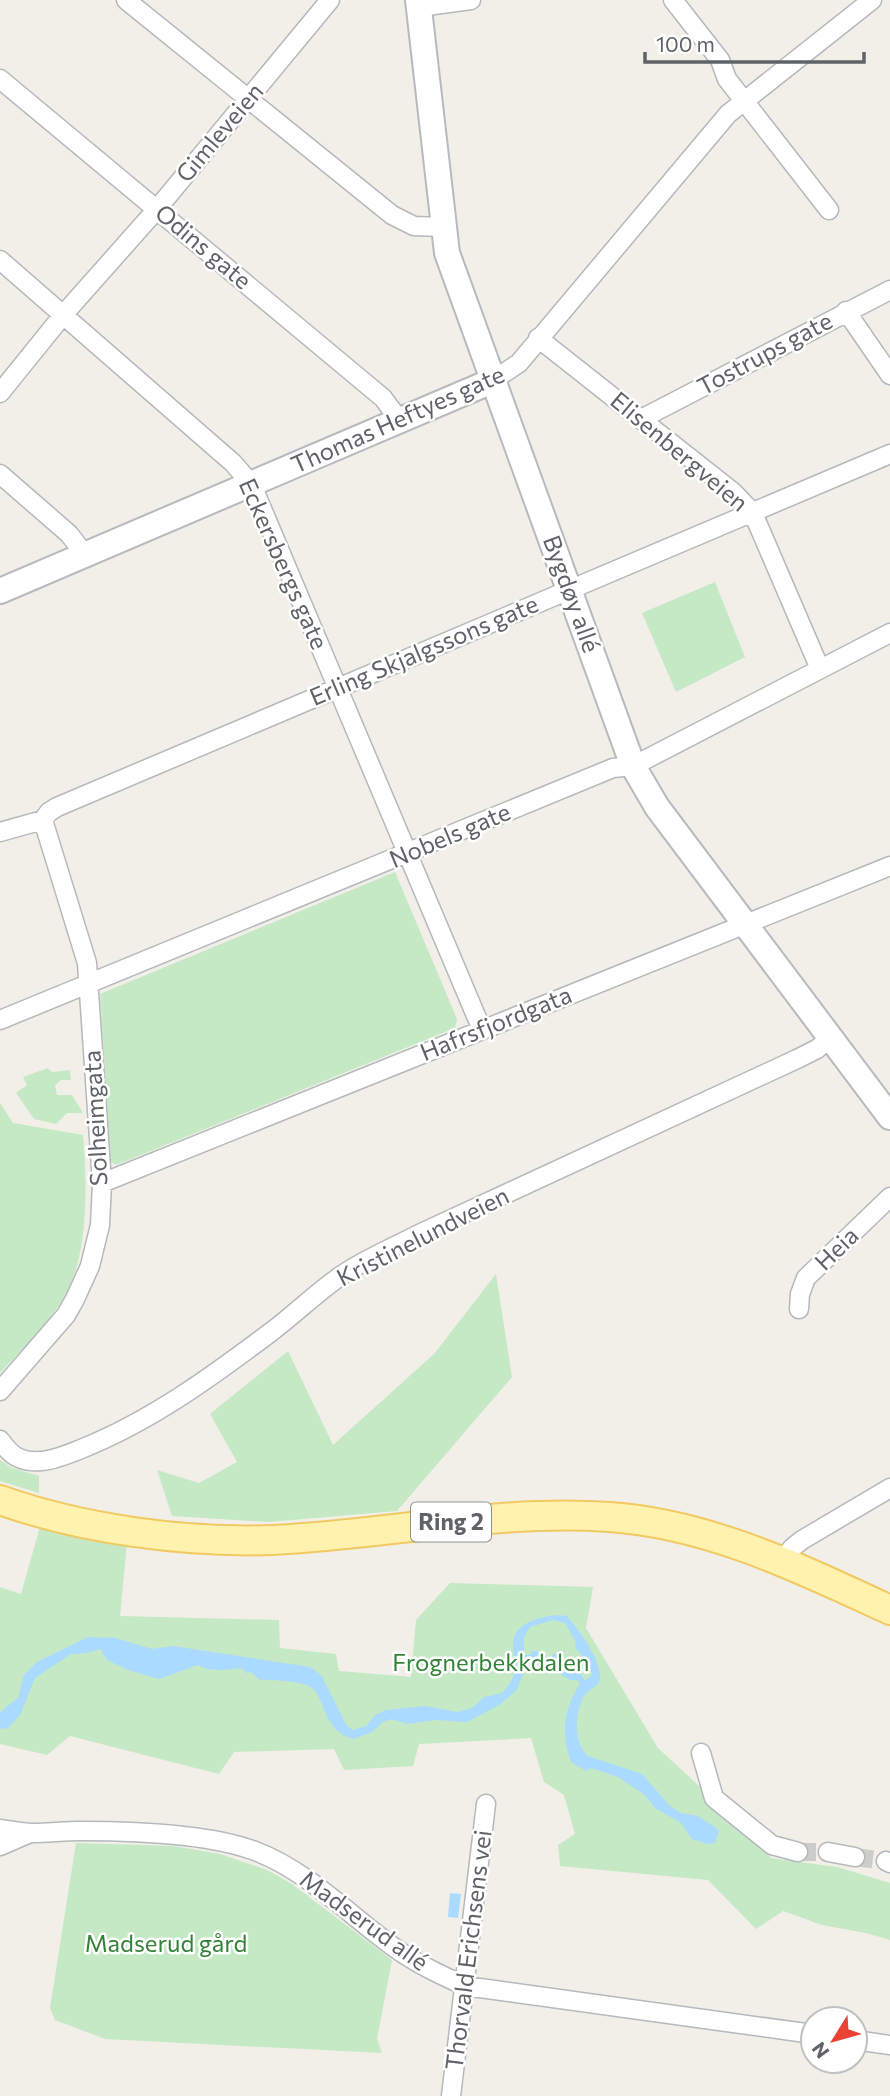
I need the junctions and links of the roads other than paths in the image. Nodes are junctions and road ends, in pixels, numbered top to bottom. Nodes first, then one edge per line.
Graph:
1 (126, 0) edge
2 (330, 0) edge
3 (471, 0) edge
4 (673, 0) edge
5 (872, 0) edge
6 (418, 4) edge
7 (0, 79) edge
8 (248, 98) junction
9 (744, 100) junction
10 (157, 209) junction
11 (829, 209) dead end
12 (443, 227) junction
13 (0, 260) edge
14 (890, 290) edge
15 (846, 311) junction
16 (63, 315) junction
17 (538, 338) junction
18 (890, 374) edge
19 (492, 381) junction
20 (0, 393) edge
21 (641, 419) junction
22 (400, 421) junction
23 (890, 454) edge
24 (0, 474) edge
25 (252, 485) junction
26 (753, 513) junction
27 (85, 555) junction
28 (0, 591) edge
29 (570, 591) junction
30 (890, 633) edge
31 (820, 669) junction
32 (337, 688) junction
33 (634, 766) junction
34 (43, 820) junction
35 (0, 831) edge
36 (407, 854) junction
37 (890, 866) edge
38 (744, 924) junction
39 (88, 985) junction
40 (0, 1020) edge
41 (482, 1030) junction
42 (830, 1038) junction
43 (890, 1117) edge
44 (102, 1183) junction
45 (890, 1196) edge
46 (799, 1309) dead end
47 (0, 1391) edge
48 (0, 1440) edge
49 (890, 1488) edge
50 (0, 1500) edge
51 (782, 1562) junction
52 (890, 1610) edge
53 (701, 1753) dead end
54 (486, 1804) dead end
55 (0, 1829) edge
56 (30, 1833) junction
57 (0, 1846) edge
58 (798, 1852) tunnel mouth
59 (828, 1852) tunnel mouth
60 (855, 1857) tunnel mouth
61 (466, 1986) junction
62 (799, 2032) edge
63 (869, 2042) edge
64 (890, 2045) edge
65 (451, 2096) edge

1 - 8 street
2 - 8 street, Gimleveien
3 - 6 street
4 - 9 street
5 - 9 street, Thomas Heftyes gate
6 - 12 main road, Bygdøy allé
7 - 10 street, Odins gate
8 - 10 street, Gimleveien
8 - 12 street
9 - 11 street
9 - 17 street, Thomas Heftyes gate
10 - 16 street, Gimleveien
10 - 22 street, Odins gate
12 - 19 main road, Bygdøy allé
13 - 16 street, Eckersbergs gate
14 - 15 street, Tostrups gate
15 - 18 street
15 - 21 street, Tostrups gate
16 - 20 street, Gimleveien
16 - 25 street, Eckersbergs gate
17 - 19 street, Thomas Heftyes gate
17 - 21 street, Elisenbergveien
19 - 22 main road, Thomas Heftyes gate
19 - 29 main road, Bygdøy allé
21 - 26 street, Elisenbergveien
22 - 25 main road, Thomas Heftyes gate
23 - 26 street, Erling Skjalgssons gate
24 - 27 street
25 - 27 main road, Thomas Heftyes gate
25 - 32 street, Eckersbergs gate
26 - 29 street, Erling Skjalgssons gate
26 - 31 street, Elisenbergveien
27 - 28 main road, Thomas Heftyes gate
29 - 32 street, Erling Skjalgssons gate
29 - 33 main road, Bygdøy allé
30 - 31 street, Nobels gate
31 - 33 street, Nobels gate
32 - 34 street, Erling Skjalgssons gate
32 - 36 street, Eckersbergs gate
33 - 36 street, Nobels gate
33 - 38 main road, Bygdøy allé
34 - 35 street, Erling Skjalgssons gate
34 - 39 street, Solheimgata
36 - 39 street, Nobels gate
36 - 41 street, Eckersbergs gate
37 - 38 street, Hafrsfjordgata
38 - 41 street, Hafrsfjordgata
38 - 42 main road, Bygdøy allé
39 - 40 street, Nobels gate
39 - 44 street, Solheimgata
41 - 44 street, Hafrsfjordgata
42 - 43 main road, Bygdøy allé
42 - 48 street, Kristinelundveien
44 - 47 street, Solheimgata
45 - 46 street, Heia
49 - 51 street
50 - 51 main road, Ring 2
51 - 52 main road, Ring 2
53 - 58 street
54 - 61 street, Thorvald Erichsens vei
55 - 56 street, Madserud allé
56 - 57 street
56 - 61 street, Madserud allé
59 - 60 street
61 - 62 street, Madserud allé
61 - 65 street, Thorvald Erichsens vei
63 - 64 street

